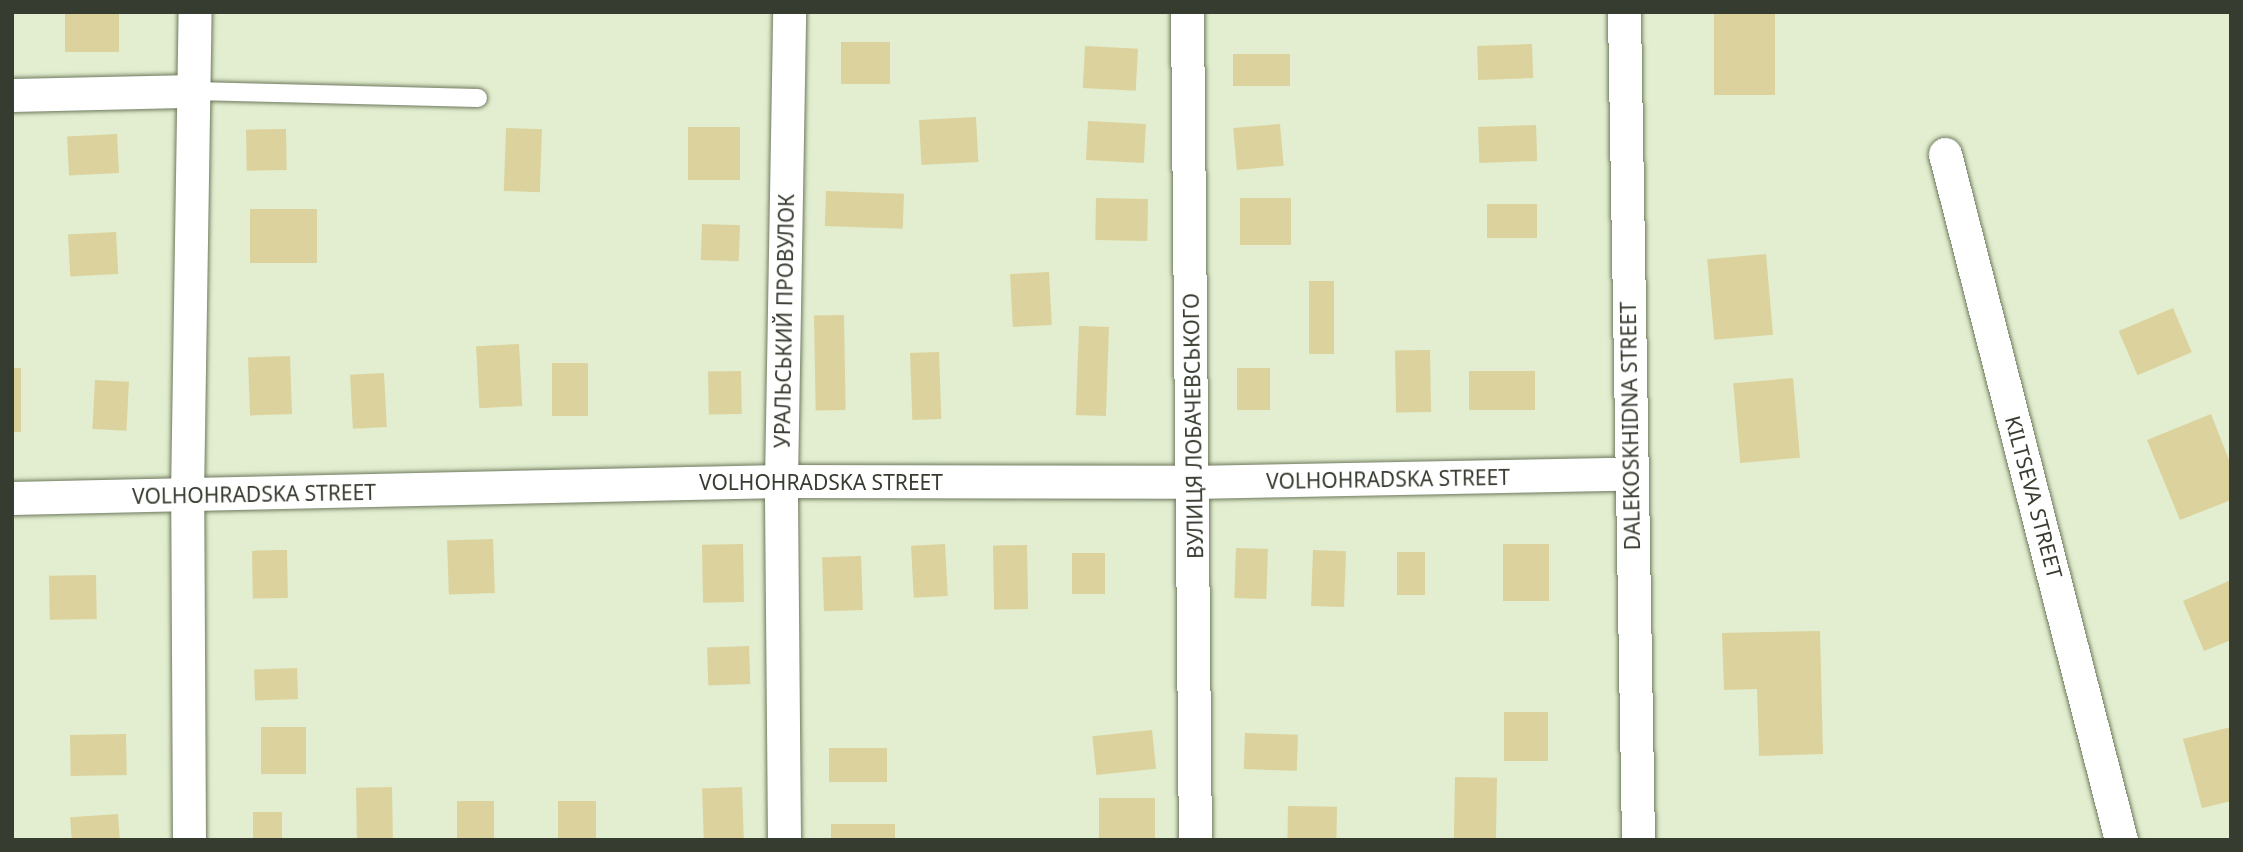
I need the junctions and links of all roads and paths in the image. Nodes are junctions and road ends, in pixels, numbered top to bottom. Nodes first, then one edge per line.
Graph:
1 (195, 12) edge
2 (789, 12) edge
3 (1187, 12) edge
4 (1624, 12) edge
5 (194, 91) junction
6 (12, 95) edge
7 (478, 98) dead end
8 (1945, 154) dead end
9 (1630, 474) junction
10 (781, 481) junction
11 (1194, 482) junction
12 (187, 496) junction
13 (12, 498) edge
14 (189, 840) edge
15 (785, 840) edge
16 (1195, 840) edge
17 (1638, 840) edge
18 (2121, 840) edge

1 - 5 street
2 - 10 street, УРАЛЬСЬКИЙ ПРОВУЛОК
3 - 11 street, ВУЛИЦЯ ЛОБАЧЕВСЬКОГО
4 - 9 street, DALEKOSKHIDNA STREET
5 - 6 street
5 - 7 lane
5 - 12 street
8 - 18 street, KILTSEVA STREET
9 - 11 street, VOLHOHRADSKA STREET
9 - 17 street, DALEKOSKHIDNA STREET
10 - 11 street, VOLHOHRADSKA STREET
10 - 12 street, VOLHOHRADSKA STREET
10 - 15 street, УРАЛЬСЬКИЙ ПРОВУЛОК
11 - 16 street, ВУЛИЦЯ ЛОБАЧЕВСЬКОГО
12 - 13 street, VOLHOHRADSKA STREET
12 - 14 street

